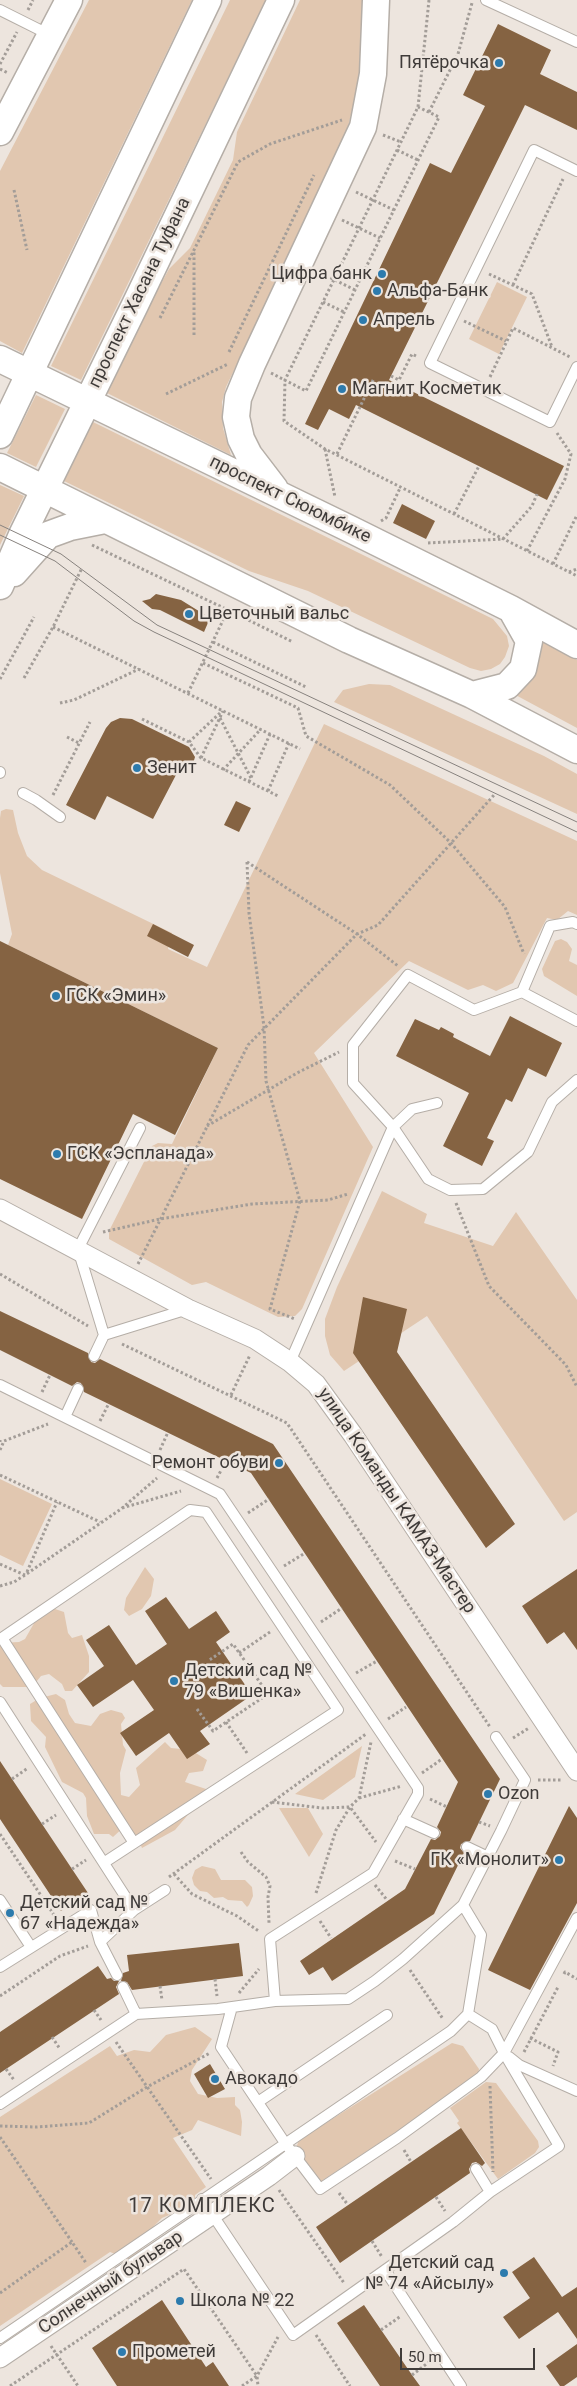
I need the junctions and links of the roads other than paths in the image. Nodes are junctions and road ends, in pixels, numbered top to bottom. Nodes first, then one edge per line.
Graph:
1 (68, 0) edge
2 (208, 0) edge
3 (281, 0) edge
4 (376, 0) edge
5 (486, 0) edge
6 (0, 10) edge
7 (50, 34) junction
8 (577, 42) edge
9 (0, 132) edge
10 (573, 169) edge
11 (0, 359) edge
12 (575, 364) edge
13 (30, 374) junction
14 (87, 403) junction
15 (0, 435) edge
16 (0, 467) edge
17 (45, 489) junction
18 (280, 496) junction
19 (104, 520) junction
20 (0, 586) edge
21 (0, 591) edge
22 (511, 609) junction
23 (577, 645) edge
24 (472, 695) junction
25 (577, 750) edge
26 (23, 793) dead end
27 (60, 817) dead end
28 (577, 924) edge
29 (522, 992) junction
30 (577, 1021) edge
31 (577, 1080) edge
32 (437, 1103) dead end
33 (393, 1127) junction
34 (140, 1128) dead end
35 (0, 1209) edge
36 (82, 1242) junction
37 (188, 1309) junction
38 (104, 1336) junction
39 (94, 1356) dead end
40 (290, 1362) junction
41 (0, 1385) edge
42 (78, 1389) dead end
43 (65, 1417) junction
44 (0, 1702) edge
45 (496, 1737) road end
46 (572, 1774) edge
47 (403, 1819) junction
48 (434, 1833) dead end
49 (134, 1843) junction
50 (467, 1847) dead end
51 (488, 1857) junction
52 (105, 1862) junction
53 (165, 1890) dead end
54 (0, 1900) edge
55 (463, 1905) junction
56 (134, 1910) junction
57 (577, 1918) edge
58 (100, 1942) junction
59 (31, 1947) junction
60 (0, 1967) edge
61 (117, 1975) dead end
62 (123, 1987) dead end
63 (274, 2000) junction
64 (229, 2008) junction
65 (136, 2014) junction
66 (468, 2014) junction
67 (387, 2015) dead end
68 (504, 2053) junction
69 (577, 2091) edge
70 (258, 2102) junction
71 (0, 2104) edge
72 (290, 2149) junction
73 (476, 2169) dead end
74 (490, 2192) junction
75 (207, 2207) junction
76 (387, 2269) junction
77 (0, 2338) edge
78 (0, 2358) edge
79 (461, 2386) edge

1 - 7 main road
2 - 13 main road
3 - 14 main road, проспект Хасана Туфана
4 - 18 main road
5 - 8 lane
6 - 7 lane
7 - 9 main road
10 - 12 lane
11 - 13 main road, проспект Сююмбике
13 - 14 main road, проспект Сююмбике
13 - 15 main road
14 - 17 main road, проспект Хасана Туфана
14 - 18 main road, проспект Сююмбике
16 - 17 main road
17 - 19 main road
17 - 20 main road, проспект Хасана Туфана
18 - 22 main road, проспект Сююмбике
19 - 21 main road
19 - 24 main road
22 - 23 main road, проспект Сююмбике
22 - 24 main road
24 - 25 main road
26 - 27 lane
28 - 29 lane
29 - 30 lane
29 - 33 lane
31 - 33 lane
32 - 33 lane
33 - 40 lane
34 - 36 lane
35 - 36 street, улица Команды КАМАЗ-Мастер
36 - 37 street, улица Команды КАМАЗ-Мастер
36 - 38 lane
37 - 38 lane
37 - 40 street, улица Команды КАМАЗ-Мастер
38 - 39 lane
40 - 46 street, улица Команды КАМАЗ-Мастер
41 - 43 lane
42 - 43 lane
43 - 47 lane
44 - 52 lane
45 - 51 lane
47 - 48 lane
47 - 63 lane
49 - 49 lane
49 - 52 lane
50 - 51 lane
51 - 55 lane
52 - 56 lane
53 - 56 lane
54 - 59 lane
55 - 63 lane
55 - 66 lane
56 - 58 lane
57 - 68 lane
58 - 59 lane
58 - 61 lane
59 - 60 lane
62 - 65 lane
63 - 64 lane
64 - 65 lane
64 - 70 lane
65 - 71 lane
66 - 68 lane
66 - 72 lane
67 - 70 lane
68 - 69 lane
68 - 72 lane
68 - 74 lane
70 - 72 lane
72 - 75 lane
72 - 75 street, Солнечный бульвар
73 - 74 lane
74 - 76 lane
75 - 76 lane
75 - 77 lane
75 - 78 street, Солнечный бульвар
76 - 79 lane

